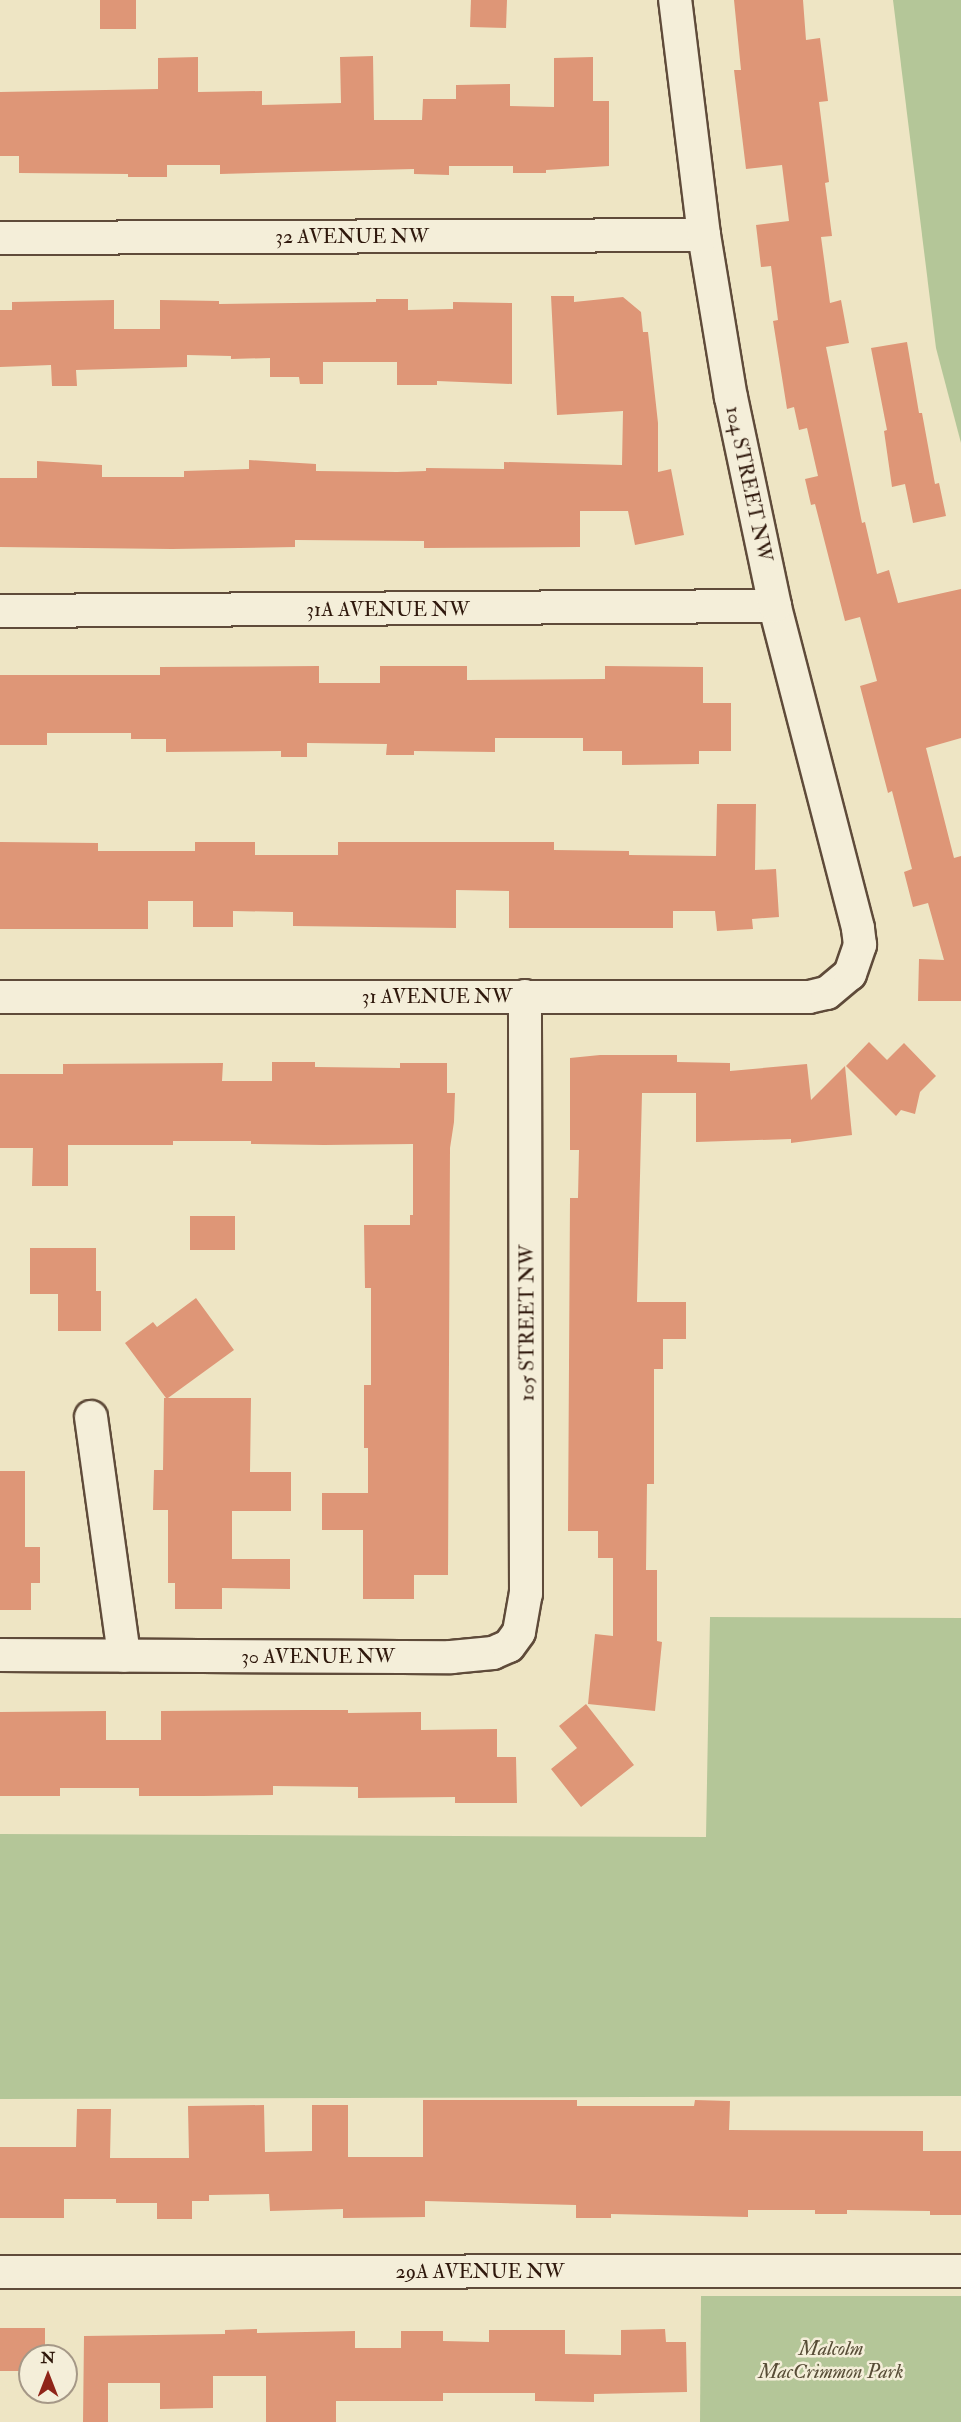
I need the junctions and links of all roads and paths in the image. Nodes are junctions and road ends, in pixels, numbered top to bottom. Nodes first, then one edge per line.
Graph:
1 (675, 0) edge
2 (704, 235) junction
3 (0, 238) edge
4 (775, 606) junction
5 (0, 611) edge
6 (857, 960) joint
7 (525, 996) junction
8 (0, 997) edge
9 (91, 1417) dead end
10 (509, 1646) joint
11 (0, 1655) edge
12 (124, 1656) junction
13 (961, 2271) edge
14 (0, 2272) edge

1 - 2 street, 104 STREET NW
2 - 3 street, 32 AVENUE NW
2 - 4 street, 104 STREET NW
4 - 5 street, 31A AVENUE NW
4 - 6 street, 104 STREET NW
6 - 7 street, 31 AVENUE NW
7 - 8 street, 31 AVENUE NW
7 - 10 street, 105 STREET NW
9 - 12 street
10 - 12 street, 30 AVENUE NW
11 - 12 street, 30 AVENUE NW
13 - 14 street, 29A AVENUE NW

